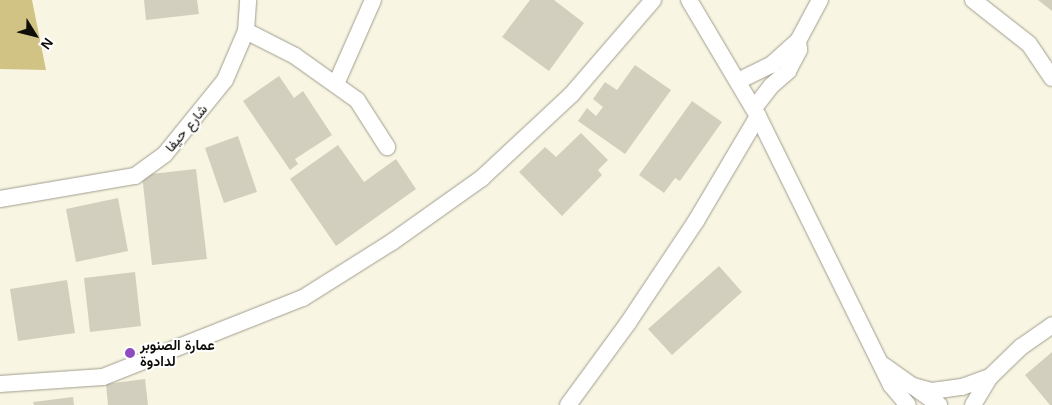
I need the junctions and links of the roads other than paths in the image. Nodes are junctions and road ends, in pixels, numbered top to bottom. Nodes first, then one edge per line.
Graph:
1 (248, 0) edge
2 (373, 0) edge
3 (653, 0) edge
4 (689, 0) edge
5 (820, 0) edge
6 (973, 0) edge
7 (246, 31) junction
8 (798, 40) junction
9 (1052, 78) edge
10 (738, 81) junction
11 (336, 84) junction
12 (756, 112) junction
13 (387, 148) dead end
14 (0, 199) edge
15 (1052, 325) edge
16 (883, 365) junction
17 (990, 376) junction
18 (0, 384) edge
19 (912, 386) junction
20 (568, 405) edge
21 (908, 405) edge
22 (939, 405) edge
23 (973, 405) edge

1 - 7 street, شارع حيفا
2 - 11 street
3 - 18 street
4 - 10 street
5 - 8 street
6 - 9 street
7 - 11 street
7 - 14 street, شارع حيفا
8 - 10 street
8 - 12 street
10 - 12 street
11 - 13 street
12 - 16 street
12 - 20 street
15 - 17 street
16 - 19 street
16 - 21 street
17 - 19 street
17 - 23 street
19 - 22 street

